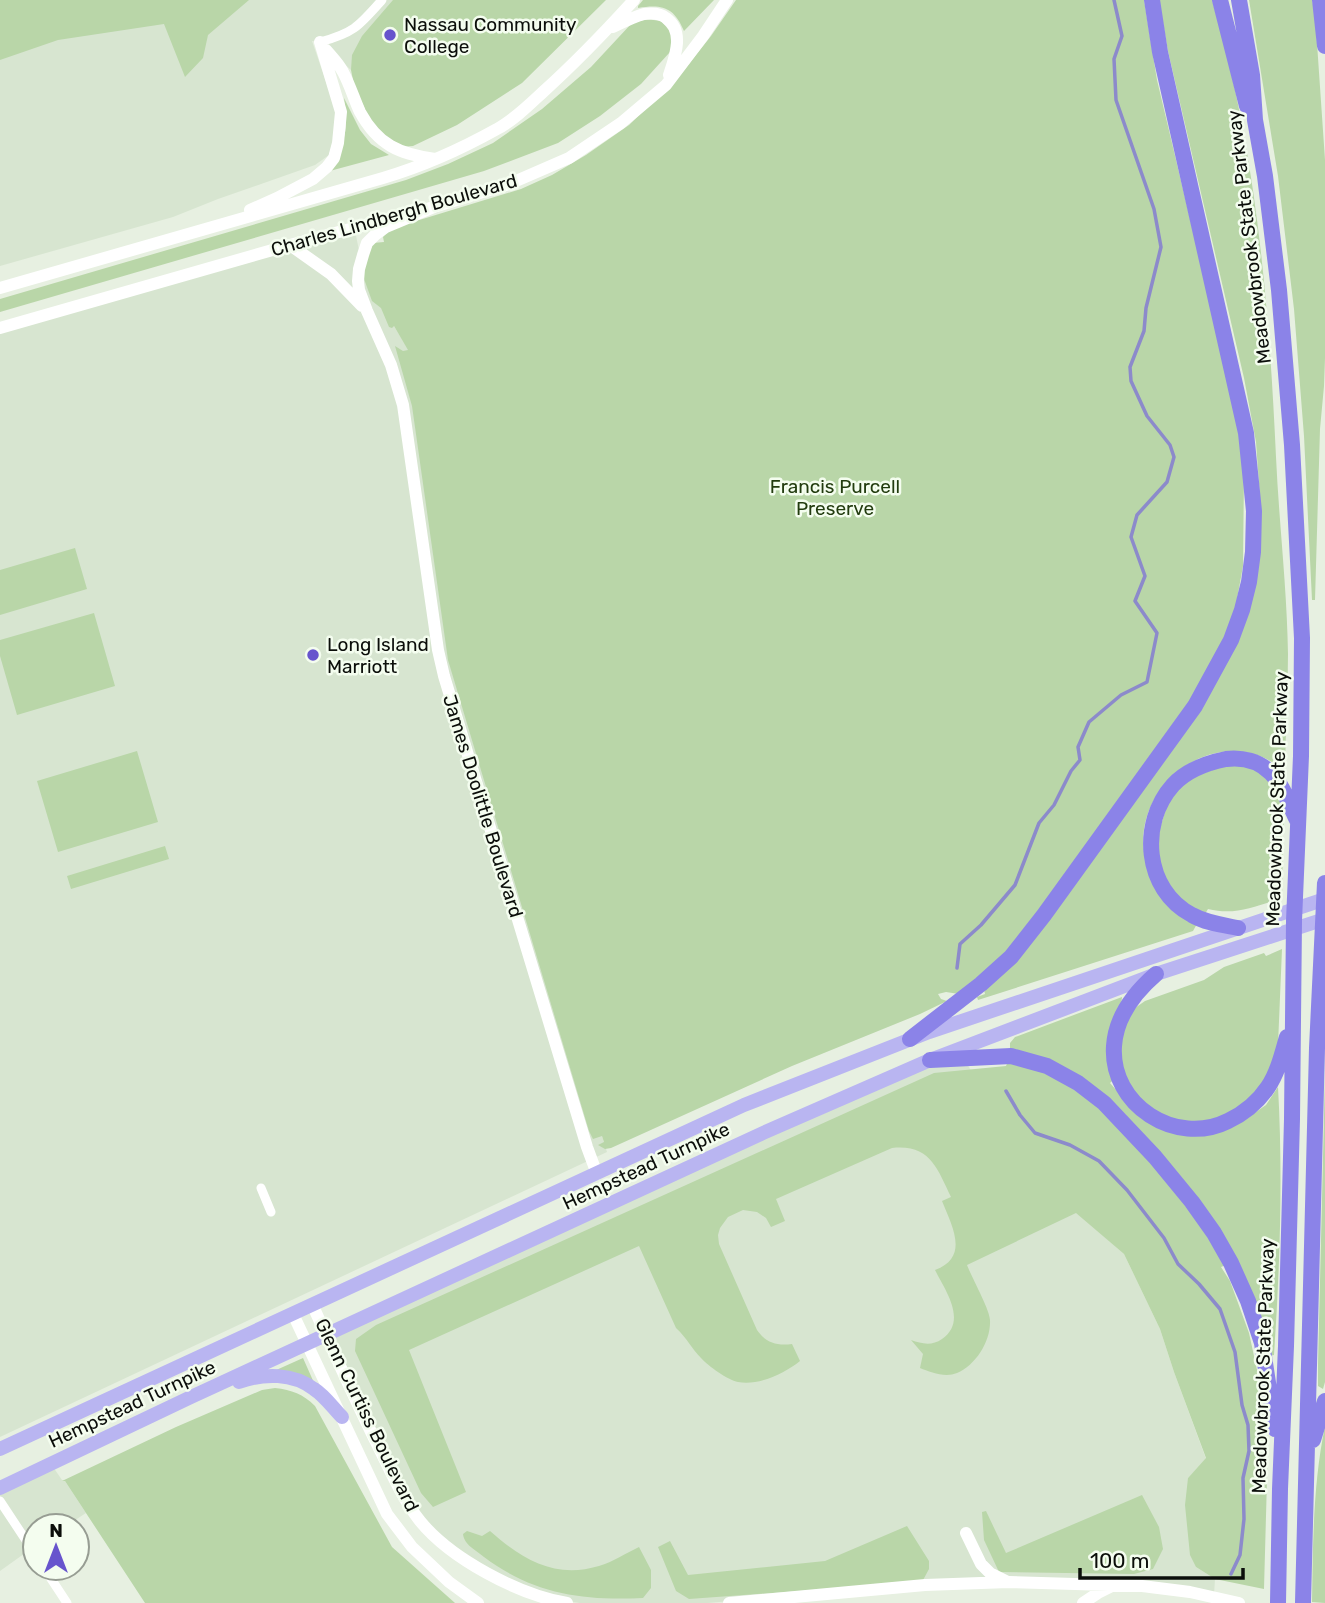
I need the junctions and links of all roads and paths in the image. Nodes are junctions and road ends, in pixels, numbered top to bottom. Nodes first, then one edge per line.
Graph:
1 (382, 0) edge
2 (634, 0) edge
3 (727, 0) edge
4 (1153, 0) edge
5 (1220, 0) edge
6 (1239, 0) edge
7 (1320, 0) edge
8 (608, 29) junction
9 (320, 42) junction
10 (1325, 46) edge
11 (666, 85) junction
12 (1260, 147) junction
13 (435, 159) junction
14 (434, 208) junction
15 (218, 226) junction
16 (290, 245) junction
17 (0, 288) edge
18 (367, 311) junction
19 (0, 328) edge
20 (1298, 824) junction
21 (1325, 883) edge
22 (1325, 899) edge
23 (1325, 919) edge
24 (1238, 928) junction
25 (1156, 974) junction
26 (1322, 1018) edge
27 (1293, 1021) junction
28 (910, 1040) junction
29 (930, 1060) junction
30 (597, 1174) junction
31 (261, 1188) dead end
32 (271, 1212) dead end
33 (313, 1306) junction
34 (293, 1314) junction
35 (326, 1335) junction
36 (307, 1344) junction
37 (191, 1397) junction
38 (1325, 1401) edge
39 (342, 1417) junction
40 (0, 1449) edge
41 (1307, 1455) junction
42 (1281, 1456) junction
43 (0, 1488) edge
44 (0, 1501) edge
45 (422, 1523) junction
46 (21, 1533) edge
47 (965, 1533) dead end
48 (405, 1538) junction
49 (53, 1582) edge
50 (1009, 1583) junction
51 (1117, 1585) junction
52 (67, 1603) edge
53 (478, 1603) edge
54 (567, 1603) edge
55 (729, 1603) edge
56 (1083, 1603) edge
57 (1239, 1603) edge
58 (1278, 1603) edge
59 (1303, 1603) edge

1 - 9 street
2 - 8 main road, Charles Lindbergh Boulevard
3 - 11 main road, Charles Lindbergh Boulevard
4 - 28 highway
5 - 12 highway
6 - 12 highway, Meadowbrook State Parkway
7 - 10 highway
8 - 11 main road
8 - 13 main road, Charles Lindbergh Boulevard
9 - 13 main road
9 - 15 main road
11 - 14 main road, Charles Lindbergh Boulevard
12 - 20 highway, Meadowbrook State Parkway
13 - 15 main road, Charles Lindbergh Boulevard
14 - 16 main road, Charles Lindbergh Boulevard
14 - 18 main road, James Doolittle Boulevard
15 - 17 main road, Charles Lindbergh Boulevard
16 - 18 main road, James Doolittle Boulevard
16 - 19 main road, Charles Lindbergh Boulevard
18 - 30 main road, James Doolittle Boulevard
20 - 24 highway
20 - 27 highway, Meadowbrook State Parkway
21 - 26 highway
22 - 24 main road, Hempstead Turnpike
23 - 25 main road, Hempstead Turnpike
24 - 28 main road, Hempstead Turnpike
25 - 27 highway
25 - 29 main road, Hempstead Turnpike
26 - 41 highway
27 - 42 highway, Meadowbrook State Parkway
28 - 30 main road, Hempstead Turnpike
29 - 35 main road, Hempstead Turnpike
29 - 42 highway
30 - 33 main road, Hempstead Turnpike
31 - 32 street
33 - 34 main road, Hempstead Turnpike
33 - 35 main road, Glenn Curtiss Boulevard
34 - 36 main road, Glenn Curtiss Boulevard
34 - 40 main road, Hempstead Turnpike
35 - 36 main road, Hempstead Turnpike
35 - 45 main road, Glenn Curtiss Boulevard
36 - 37 main road, Hempstead Turnpike
36 - 39 main road, Glenn Curtiss Boulevard
37 - 39 main road
37 - 43 main road, Hempstead Turnpike
38 - 41 highway
39 - 48 main road, Glenn Curtiss Boulevard
41 - 59 highway
42 - 58 highway, Meadowbrook State Parkway
44 - 46 street
45 - 48 main road
45 - 54 main road, Glenn Curtiss Boulevard
47 - 50 main road
48 - 53 main road, Glenn Curtiss Boulevard
49 - 52 street
50 - 51 main road
50 - 55 main road
51 - 56 main road
51 - 57 main road

